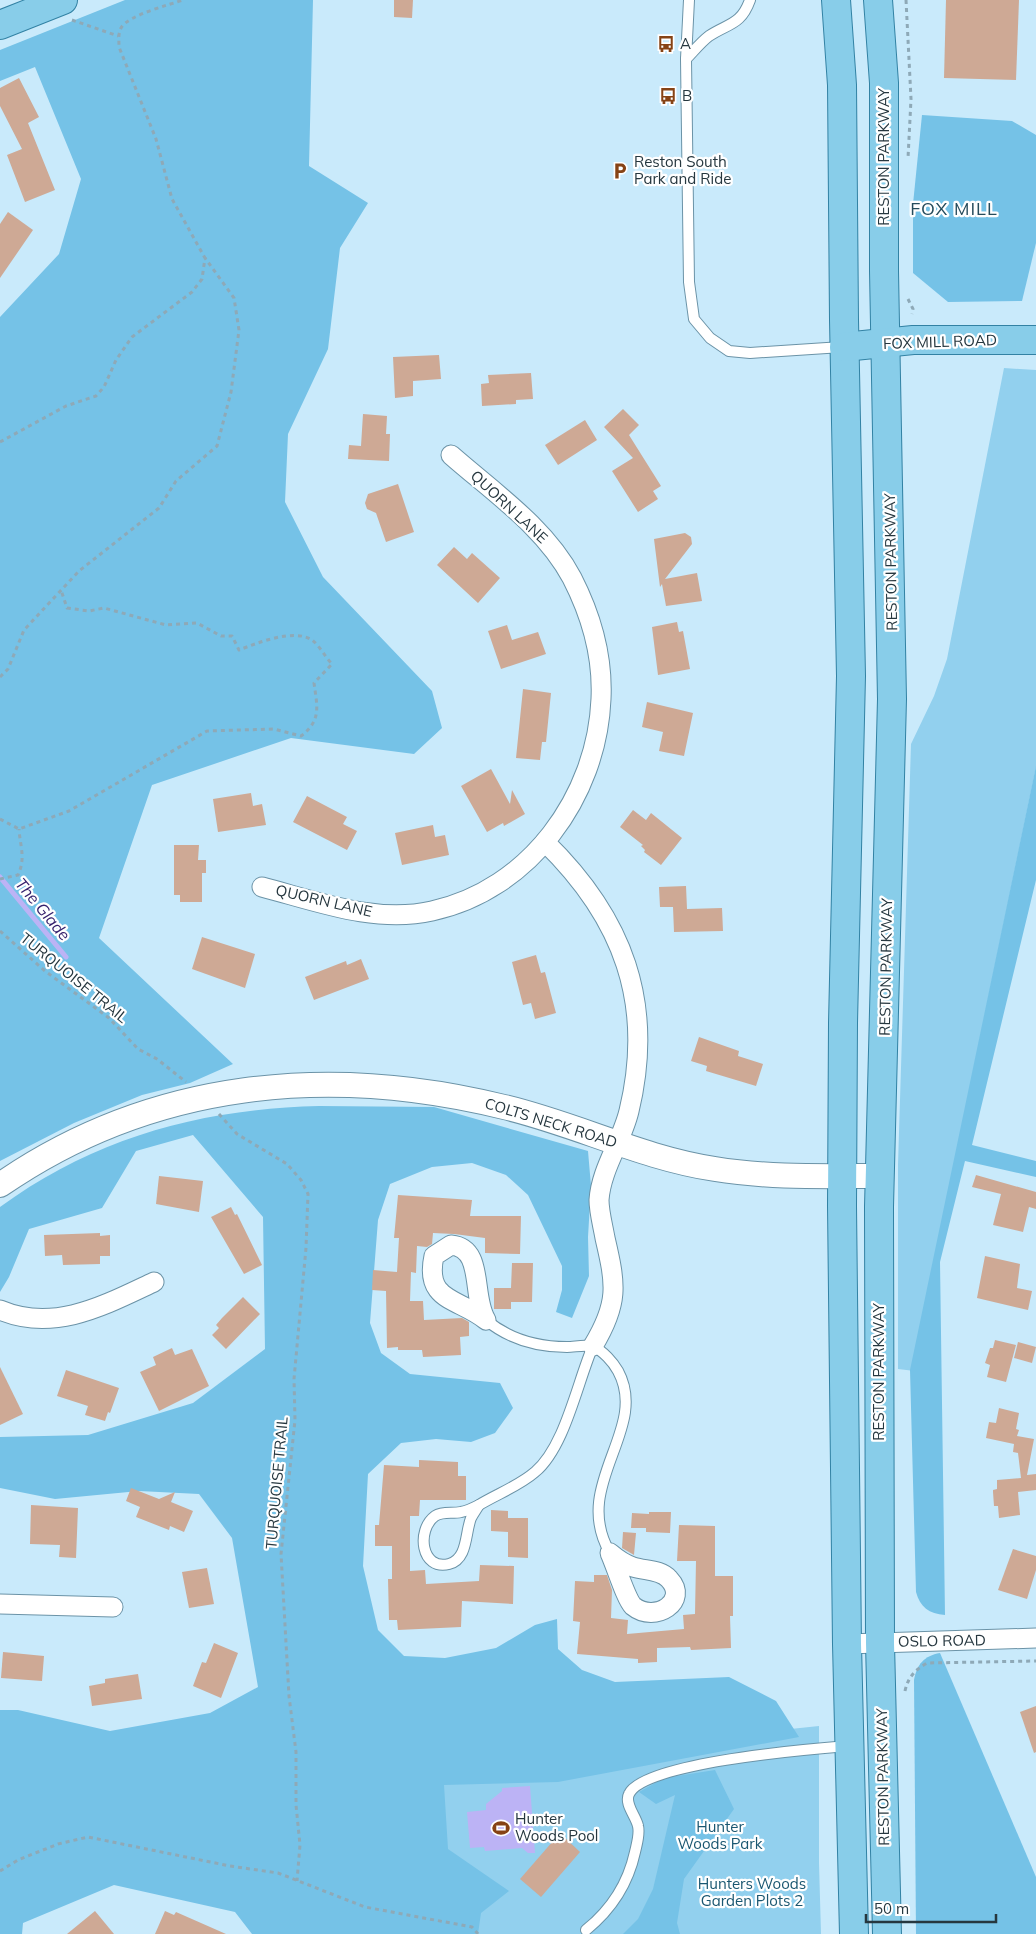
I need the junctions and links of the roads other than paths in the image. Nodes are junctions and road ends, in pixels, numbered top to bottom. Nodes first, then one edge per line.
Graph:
1 (688, 0) edge
2 (750, 0) edge
3 (836, 0) edge
4 (878, 0) edge
5 (67, 7) edge
6 (0, 25) edge
7 (686, 59) junction
8 (1036, 340) edge
9 (886, 343) junction
10 (844, 347) junction
11 (452, 455) dead end
12 (545, 842) junction
13 (262, 887) dead end
14 (618, 1144) junction
15 (842, 1176) junction
16 (879, 1176) junction
17 (0, 1184) edge
18 (154, 1282) dead end
19 (0, 1310) edge
20 (486, 1320) dead end
21 (593, 1346) junction
22 (479, 1505) junction
23 (610, 1553) dead end
24 (0, 1604) edge
25 (113, 1607) dead end
26 (1036, 1638) edge
27 (880, 1643) junction
28 (847, 1644) junction
29 (849, 1746) junction
30 (586, 1930) dead end
31 (854, 1934) edge
32 (887, 1934) edge

1 - 7 lane
2 - 7 lane
3 - 10 main road
4 - 9 main road, RESTON PARKWAY
5 - 6 main road
7 - 10 lane
8 - 9 main road, FOX MILL ROAD
9 - 10 main road, FOX MILL ROAD
9 - 16 main road, RESTON PARKWAY
10 - 15 main road
11 - 12 street, QUORN LANE
12 - 13 street, QUORN LANE
12 - 14 street
14 - 15 street, COLTS NECK ROAD
14 - 17 street, COLTS NECK ROAD
14 - 21 street
15 - 16 street, COLTS NECK ROAD
15 - 28 main road
16 - 27 main road, RESTON PARKWAY
18 - 19 street
20 - 21 lane
21 - 22 lane
21 - 23 lane
22 - 22 lane
24 - 25 street
26 - 27 street, OSLO ROAD
27 - 28 street, OSLO ROAD
27 - 32 main road, RESTON PARKWAY
28 - 29 main road
29 - 30 lane
29 - 31 main road

